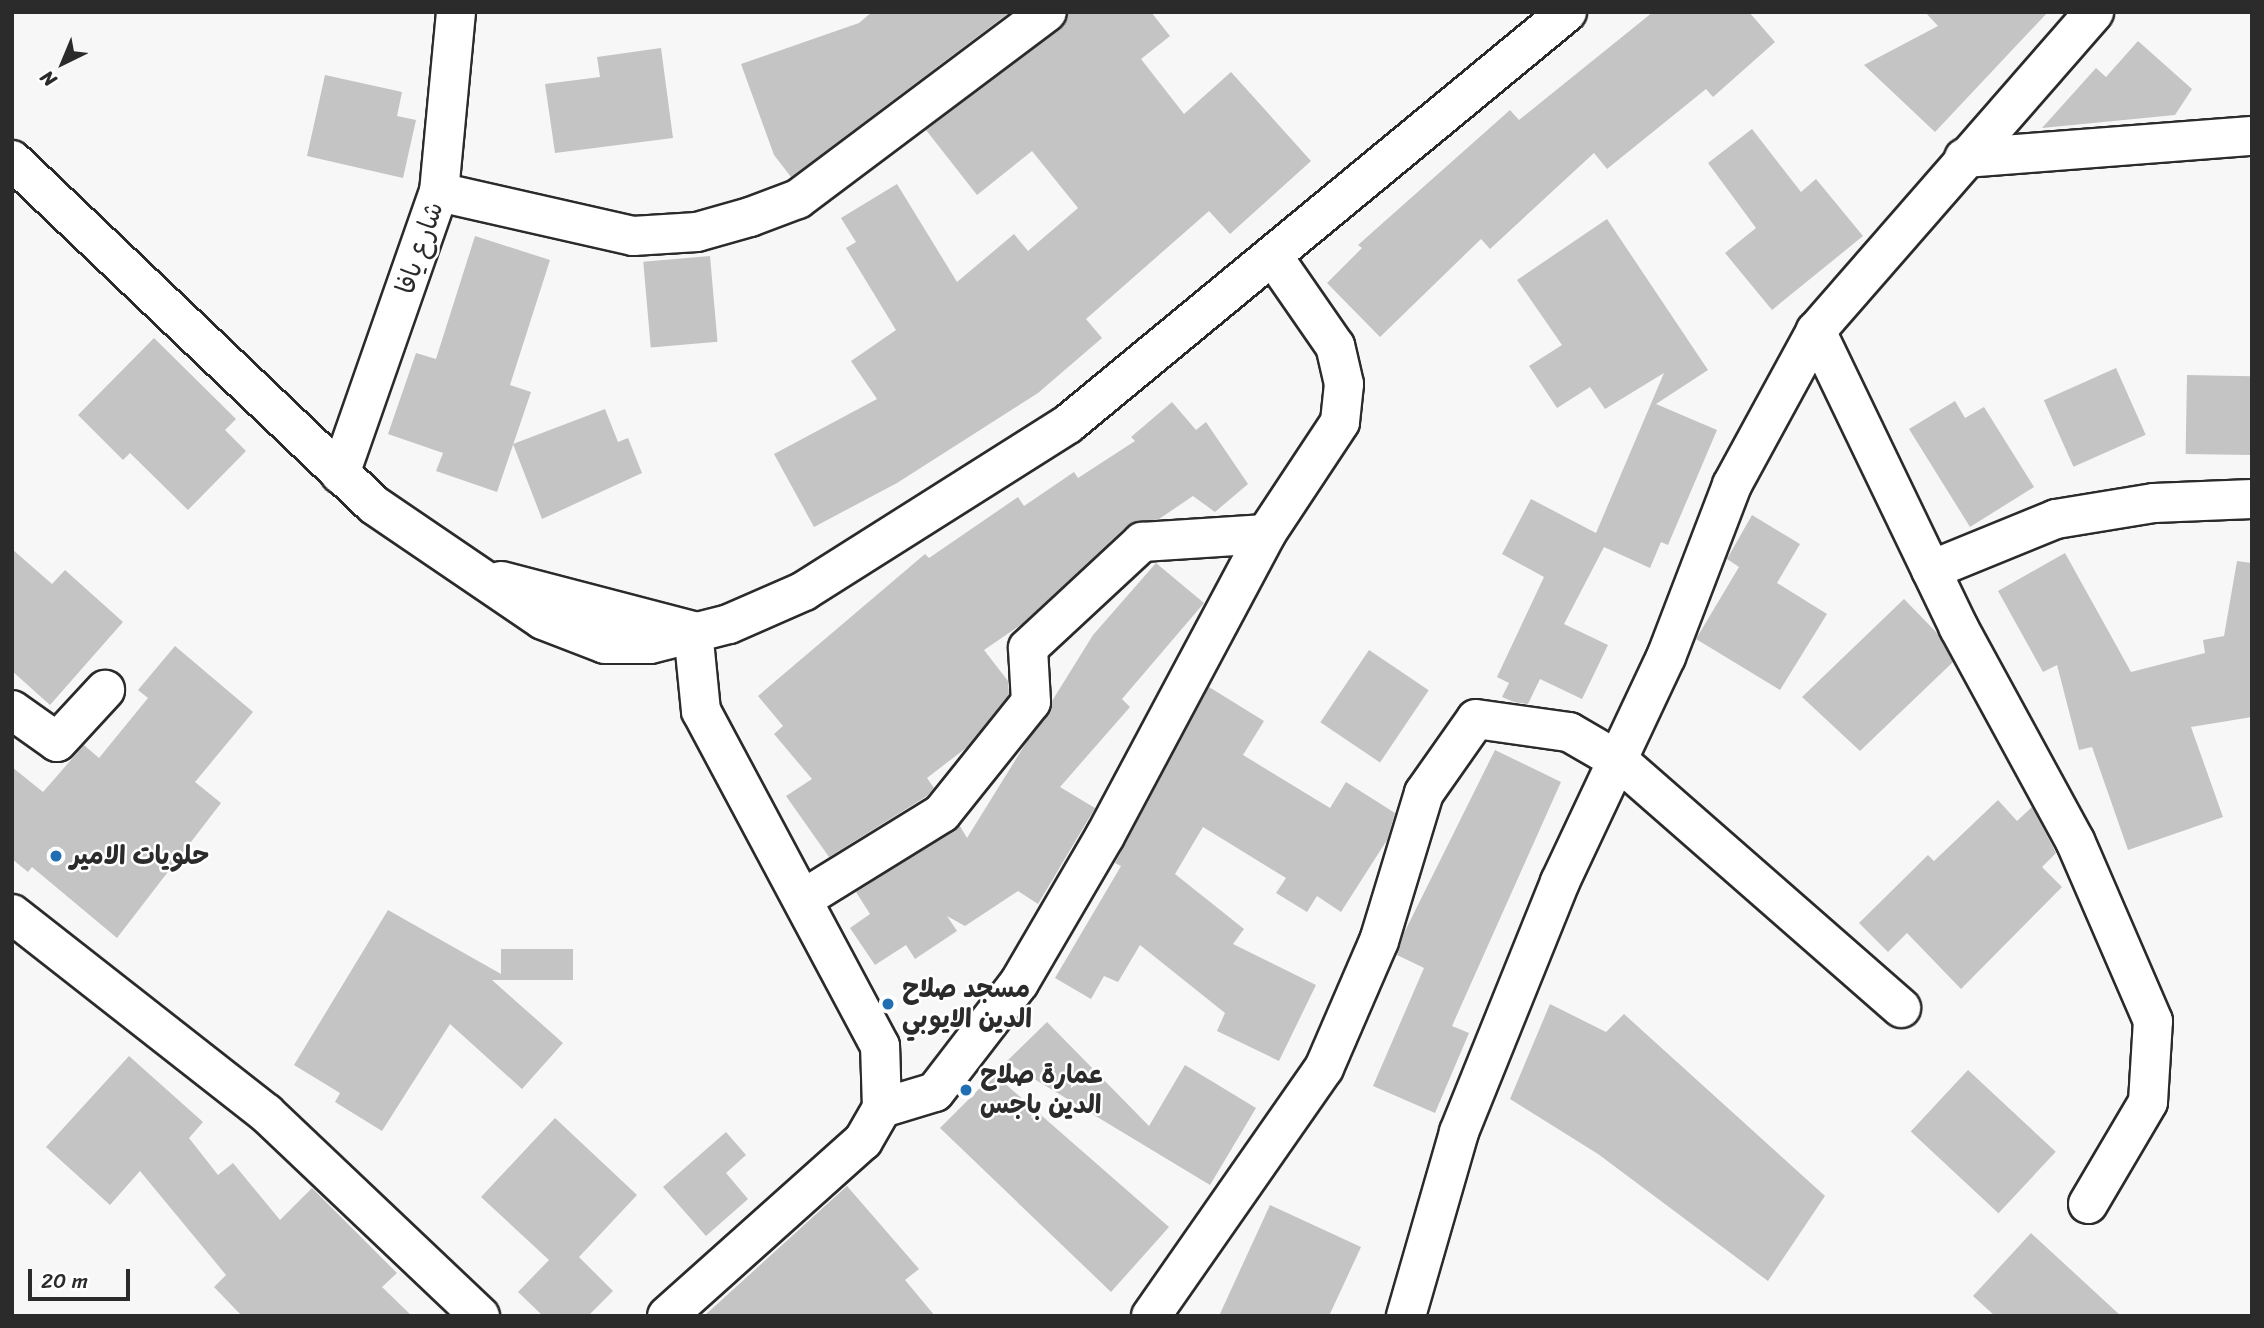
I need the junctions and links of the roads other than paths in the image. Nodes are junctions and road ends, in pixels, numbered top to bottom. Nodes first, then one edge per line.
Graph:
1 (456, 12) edge
2 (1047, 12) edge
3 (1567, 12) edge
4 (2094, 12) edge
5 (2252, 136) edge
6 (1964, 158) junction
7 (12, 160) edge
8 (439, 192) junction
9 (1273, 257) junction
10 (1816, 331) junction
11 (340, 474) junction
12 (2252, 499) edge
13 (1266, 534) junction
14 (1931, 570) junction
15 (693, 631) junction
16 (105, 690) dead end
17 (12, 709) edge
18 (1619, 761) junction
19 (803, 899) junction
20 (12, 914) edge
21 (1901, 1008) dead end
22 (882, 1108) junction
23 (2088, 1203) dead end
24 (480, 1316) edge
25 (667, 1316) edge
26 (1150, 1316) edge
27 (1406, 1316) edge

1 - 8 street, شارع يافا
2 - 8 street
3 - 9 street
4 - 6 street
5 - 6 street
6 - 10 street
7 - 11 street
8 - 11 street, شارع يافا
9 - 13 street
9 - 15 street
10 - 14 street
10 - 18 street
11 - 15 street
12 - 14 street
13 - 19 street
13 - 22 street
14 - 23 street
15 - 19 street
16 - 17 street
18 - 21 street
18 - 26 street
18 - 27 street
19 - 22 street
20 - 24 street
22 - 25 street

